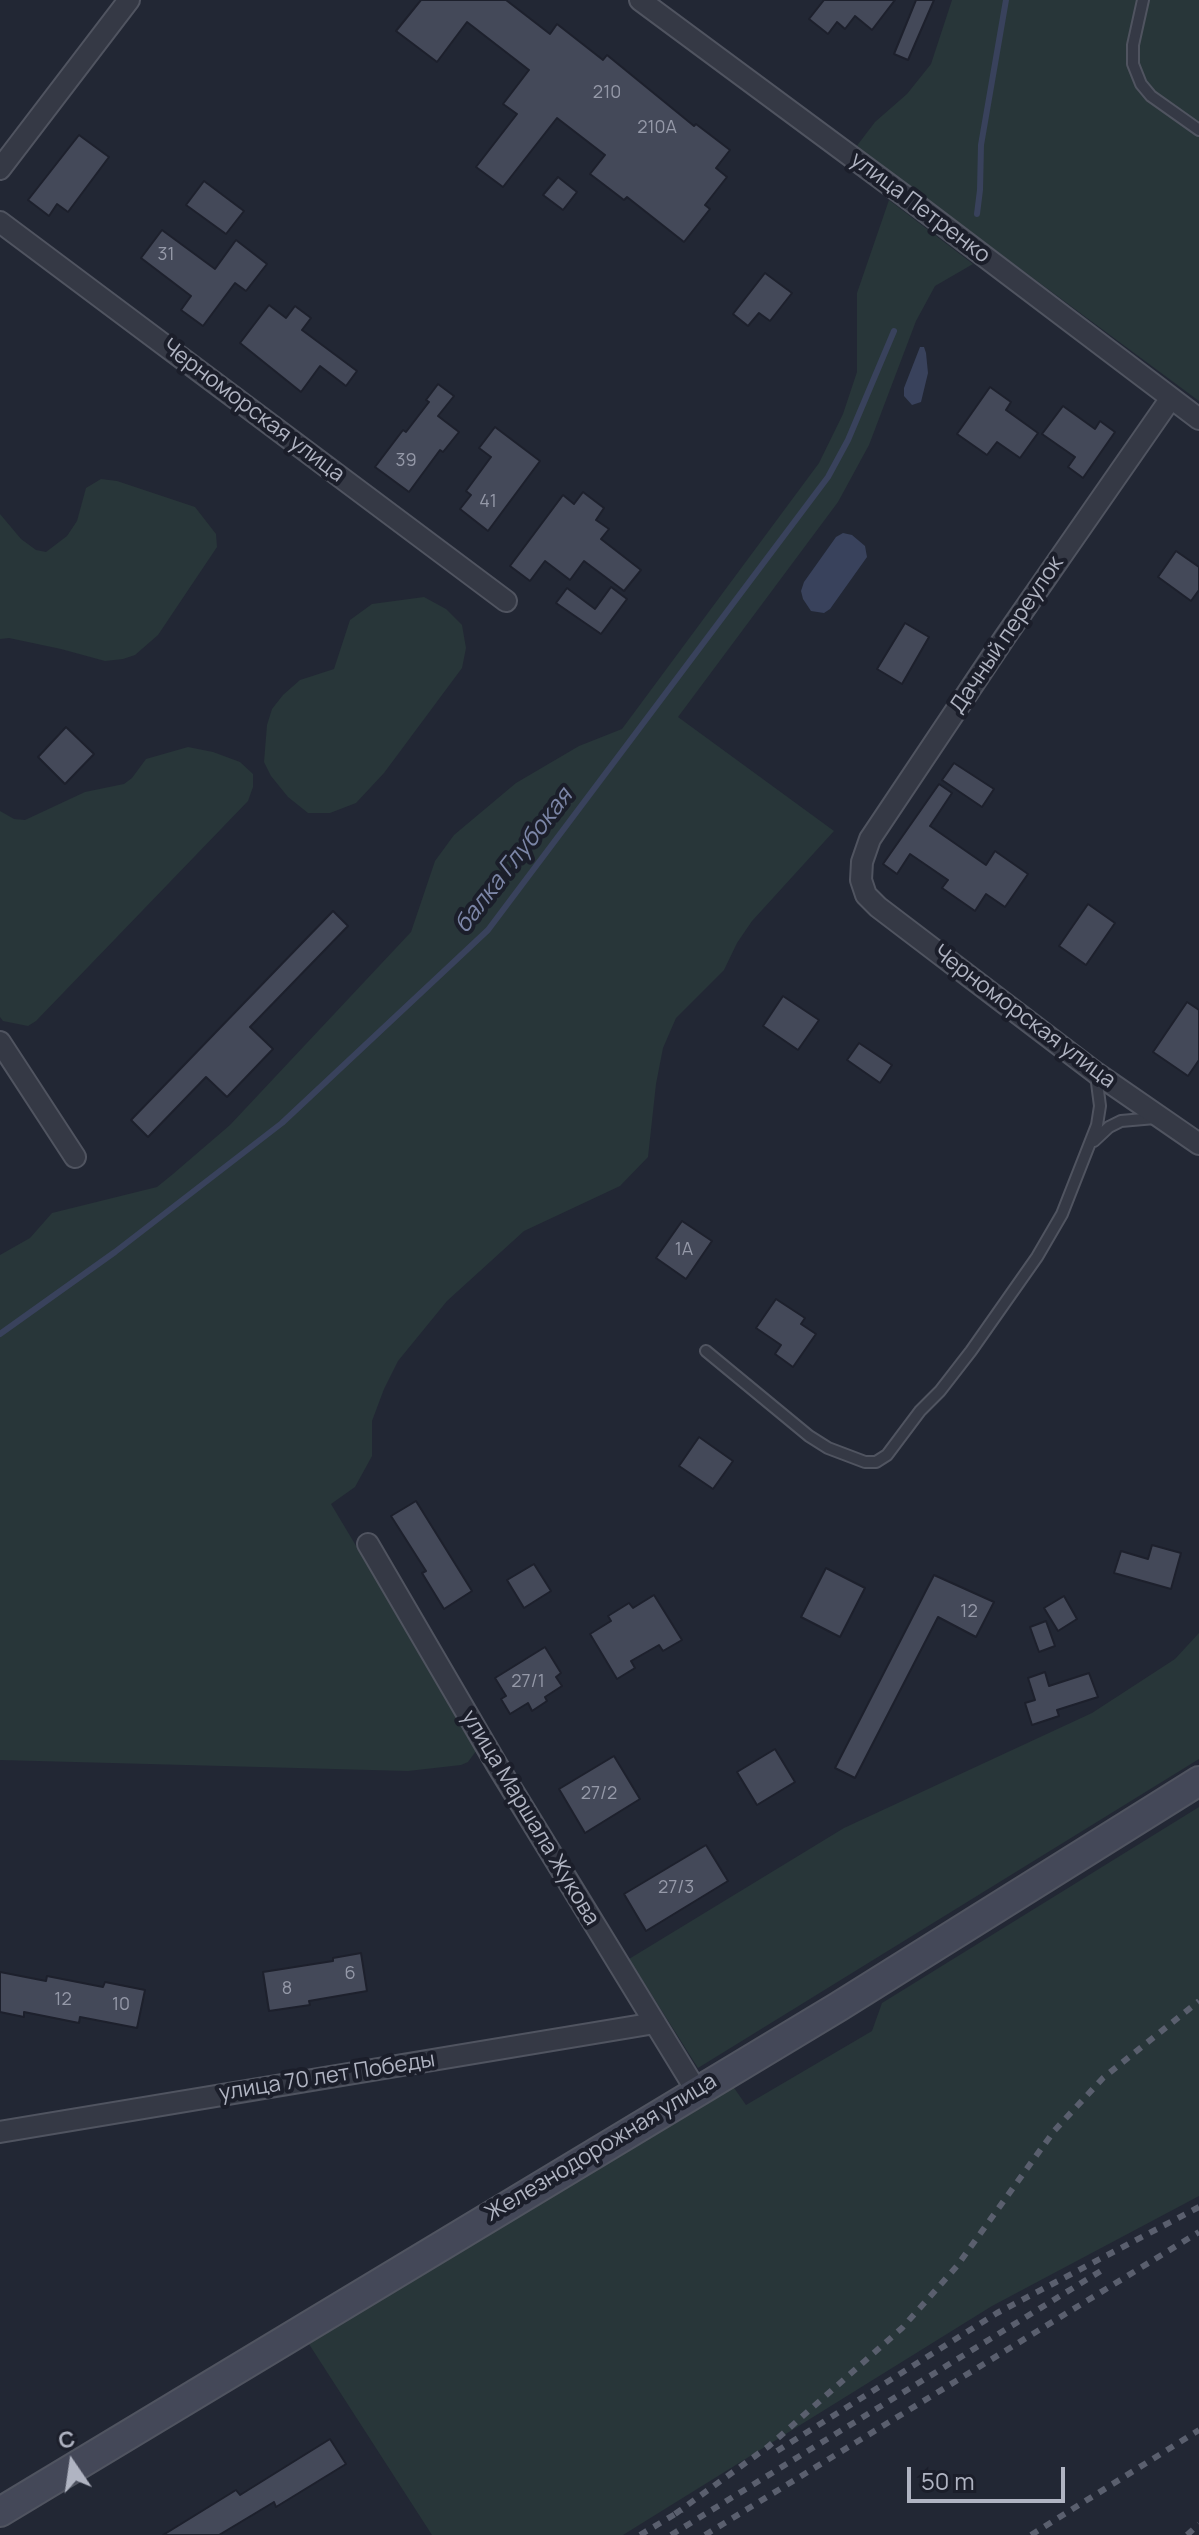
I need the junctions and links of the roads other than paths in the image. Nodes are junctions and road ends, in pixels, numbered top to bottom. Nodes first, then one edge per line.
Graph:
1 (129, 0) edge
2 (640, 0) edge
3 (1143, 0) edge
4 (1199, 130) edge
5 (0, 169) edge
6 (0, 222) edge
7 (1171, 398) junction
8 (1199, 419) edge
9 (506, 601) dead end
10 (861, 880) joint
11 (0, 1042) edge
12 (1096, 1073) junction
13 (1161, 1118) junction
14 (1199, 1144) edge
15 (1090, 1145) junction
16 (75, 1157) dead end
17 (706, 1351) dead end
18 (368, 1544) dead end
19 (1199, 1781) edge
20 (655, 2023) junction
21 (696, 2090) junction
22 (0, 2132) edge
23 (0, 2512) edge

1 - 5 street
2 - 7 street, улица Петренко
3 - 4 lane
6 - 9 street, Черноморская улица
7 - 8 street, улица Петренко
7 - 10 street, Дачный переулок
10 - 12 street, Черноморская улица
11 - 16 street
12 - 13 street, Черноморская улица
12 - 15 lane
13 - 14 street, Черноморская улица
13 - 15 lane
15 - 17 lane
18 - 20 street, улица Маршала Жукова
19 - 21 main road, Железнодорожная улица
20 - 21 street, улица Маршала Жукова
20 - 22 street, улица 70 лет Победы
21 - 23 main road, Железнодорожная улица

